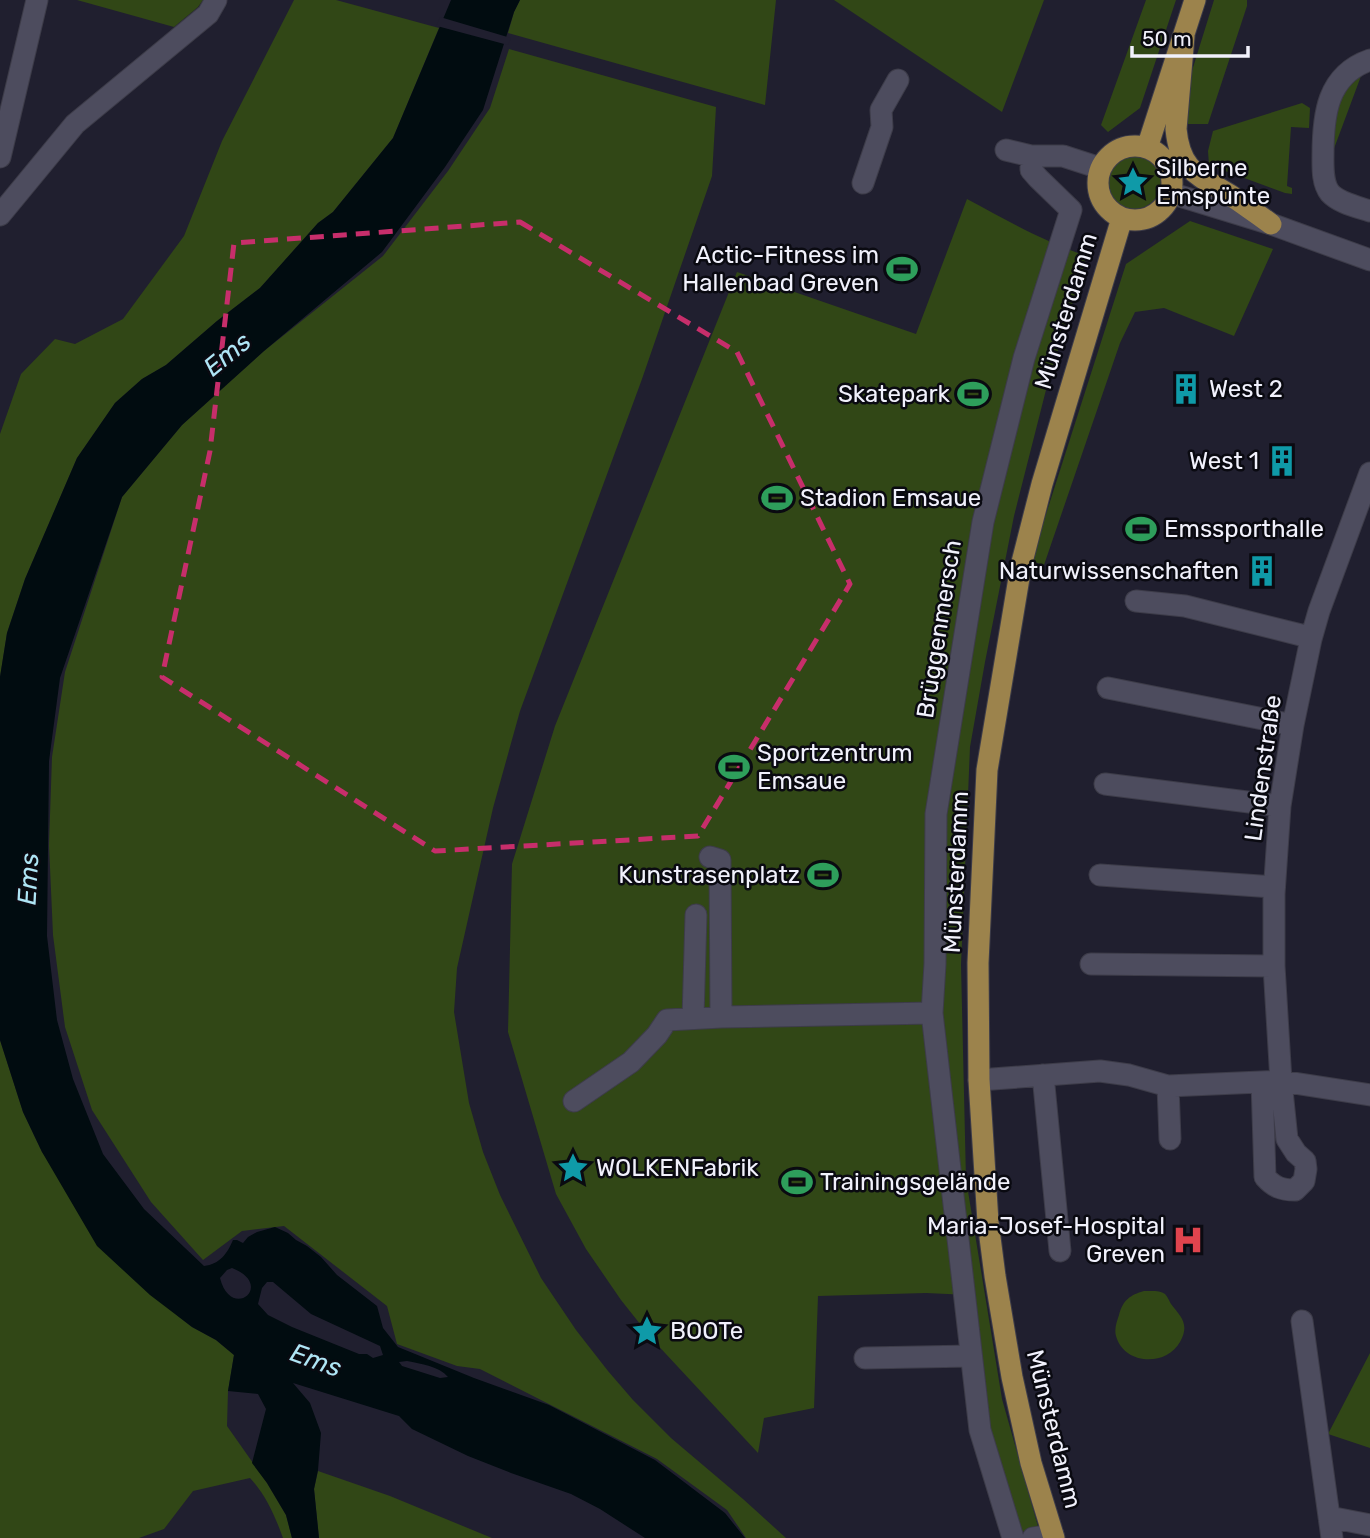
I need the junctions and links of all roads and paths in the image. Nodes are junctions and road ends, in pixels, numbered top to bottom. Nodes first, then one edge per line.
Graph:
1 (37, 0) edge
2 (216, 0) edge
3 (1195, 0) edge
4 (1184, 36) junction
5 (1370, 60) edge
6 (898, 80) dead end
7 (1147, 148) junction
8 (1006, 150) dead end
9 (1031, 156) junction
10 (0, 157) edge
11 (1100, 169) junction
12 (863, 183) dead end
13 (1170, 193) junction
14 (1370, 211) edge
15 (0, 215) edge
16 (1122, 218) junction
17 (1271, 224) junction
18 (1370, 260) edge
19 (1370, 473) edge
20 (1136, 601) dead end
21 (1311, 639) junction
22 (1108, 688) dead end
23 (1293, 725) junction
24 (1105, 784) dead end
25 (1280, 806) junction
26 (710, 857) dead end
27 (1100, 875) dead end
28 (1274, 887) junction
29 (696, 915) dead end
30 (1091, 964) dead end
31 (1274, 967) junction
32 (932, 1013) junction
33 (721, 1017) junction
34 (693, 1018) junction
35 (1043, 1075) junction
36 (979, 1080) junction
37 (1272, 1082) junction
38 (1168, 1086) junction
39 (1370, 1095) edge
40 (574, 1101) dead end
41 (1170, 1139) dead end
42 (1059, 1251) dead end
43 (1303, 1321) dead end
44 (971, 1356) junction
45 (864, 1358) dead end
46 (1370, 1525) edge
47 (1331, 1528) edge
48 (1047, 1537) edge
49 (1013, 1538) edge

1 - 10 street
2 - 15 street
3 - 4 main road
4 - 7 main road
4 - 17 main road
5 - 14 street
6 - 12 street
7 - 11 main road
7 - 13 main road
8 - 9 street
9 - 11 street
9 - 32 street, Brüggenmersch
11 - 16 main road
13 - 16 main road
13 - 17 street
16 - 36 main road, Münsterdamm
17 - 18 street
19 - 21 street, Lindenstraße
20 - 21 street
21 - 23 street, Lindenstraße
22 - 23 street
23 - 25 street, Lindenstraße
24 - 25 street
25 - 28 street, Lindenstraße
26 - 33 street
27 - 28 street
28 - 31 street, Lindenstraße
29 - 34 street
30 - 31 street
31 - 37 street, Lindenstraße
32 - 33 street
32 - 44 street, Brüggenmersch
33 - 34 street
34 - 40 street
35 - 36 street
35 - 38 street
35 - 42 street
36 - 48 main road, Münsterdamm
37 - 38 street
37 - 39 street
38 - 41 street
43 - 47 street
44 - 45 street
44 - 49 street, Brüggenmersch
46 - 47 street

